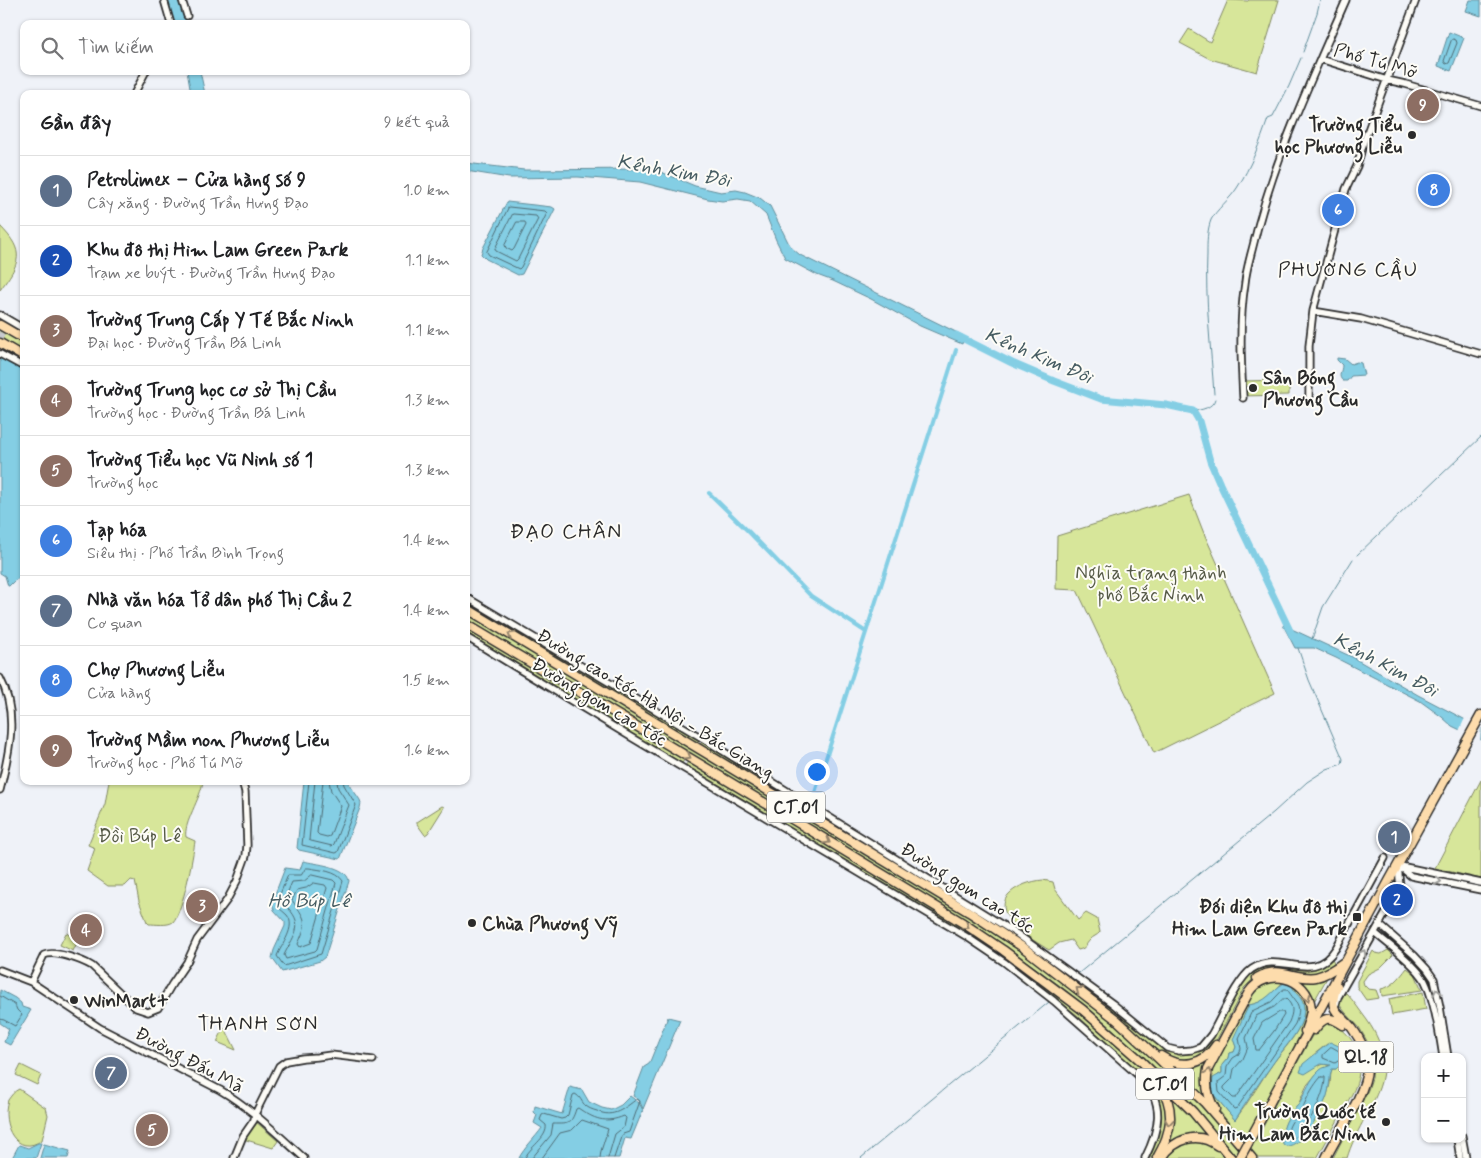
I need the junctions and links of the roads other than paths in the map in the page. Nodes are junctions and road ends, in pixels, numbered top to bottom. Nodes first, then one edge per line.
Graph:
1 (164, 0) edge
2 (182, 0) edge
3 (1346, 0) edge
4 (1416, 0) edge
5 (187, 16) dead end
6 (170, 20) edge
7 (1320, 59) junction
8 (144, 75) edge
9 (1386, 80) junction
10 (136, 90) edge
11 (1481, 106) edge
12 (1313, 311) junction
13 (0, 315) edge
14 (10, 321) junction
15 (3, 326) edge
16 (20, 327) edge
17 (20, 337) edge
18 (0, 343) edge
19 (0, 354) edge
20 (1481, 354) edge
21 (20, 355) edge
22 (20, 365) edge
23 (1243, 398) dead end
24 (1309, 398) dead end
25 (470, 599) edge
26 (470, 610) edge
27 (470, 626) edge
28 (470, 639) edge
29 (0, 678) edge
30 (1481, 715) edge
31 (243, 785) edge
32 (0, 790) edge
33 (1385, 858) dead end
34 (1398, 865) junction
35 (1481, 883) edge
36 (1481, 890) edge
37 (1380, 925) junction
38 (1375, 933) junction
39 (1414, 955) junction
40 (1347, 960) junction
41 (1409, 962) junction
42 (0, 970) edge
43 (31, 982) junction
44 (1336, 1012) junction
45 (1091, 1017) junction
46 (1117, 1020) junction
47 (1302, 1046) junction
48 (1444, 1052) edge
49 (1297, 1054) junction
50 (373, 1060) dead end
51 (255, 1114) junction
52 (1458, 1143) edge
53 (1463, 1143) edge
54 (1241, 1145) junction
55 (234, 1158) edge
56 (304, 1158) edge
57 (1145, 1158) edge
58 (1157, 1158) edge
59 (1162, 1158) edge
60 (1231, 1158) edge
61 (1240, 1158) edge
62 (1252, 1158) edge
63 (1320, 1158) edge
64 (1326, 1158) edge
65 (1460, 1158) edge
66 (1466, 1158) edge

1 - 6 main road
2 - 5 main road
3 - 7 main road
4 - 9 main road
7 - 9 main road, Phố Tú Mỡ
7 - 23 main road
8 - 10 main road
9 - 11 main road, Phố Tú Mỡ
9 - 12 main road
12 - 20 main road
12 - 24 main road
13 - 14 main road
14 - 15 main road
14 - 16 main road
15 - 17 highway
18 - 21 highway
19 - 22 main road
25 - 33 main road, Đường gom cao tốc
46 -> 26 highway, Đường cao tốc Hà Nội - Bắc Giang / CT.01
27 -> 45 highway, Đường cao tốc Hà Nội - Bắc Giang / CT.01
28 - 57 main road, Đường gom cao tốc
29 - 32 main road
30 - 34 highway
31 - 43 main road
34 - 35 main road
34 -> 36 main road
34 - 37 main road
34 - 40 highway
37 - 38 main road
37 - 39 main road
38 - 41 main road
44 -> 38 main road
39 - 41 main road
48 -> 39 main road
40 - 44 highway
40 - 46 highway
40 - 47 highway
41 - 48 main road
42 - 43 main road, Đường Đấu Mã
43 - 51 main road, Đường Đấu Mã
44 - 64 highway, QL.18
45 -> 58 highway
45 - 60 highway, Đường cao tốc Hà Nội - Bắc Giang / CT.01
46 - 54 highway, Đường cao tốc Hà Nội - Bắc Giang / CT.01
47 - 49 highway
47 - 63 highway
54 -> 49 highway
49 - 61 highway, bridge
50 - 51 main road
51 - 55 main road
51 - 56 main road, Đường Đấu Mã
52 - 65 main road
53 - 66 main road
54 - 62 highway, Đường cao tốc Hà Nội - Bắc Giang / CT.01
59 - 60 highway

